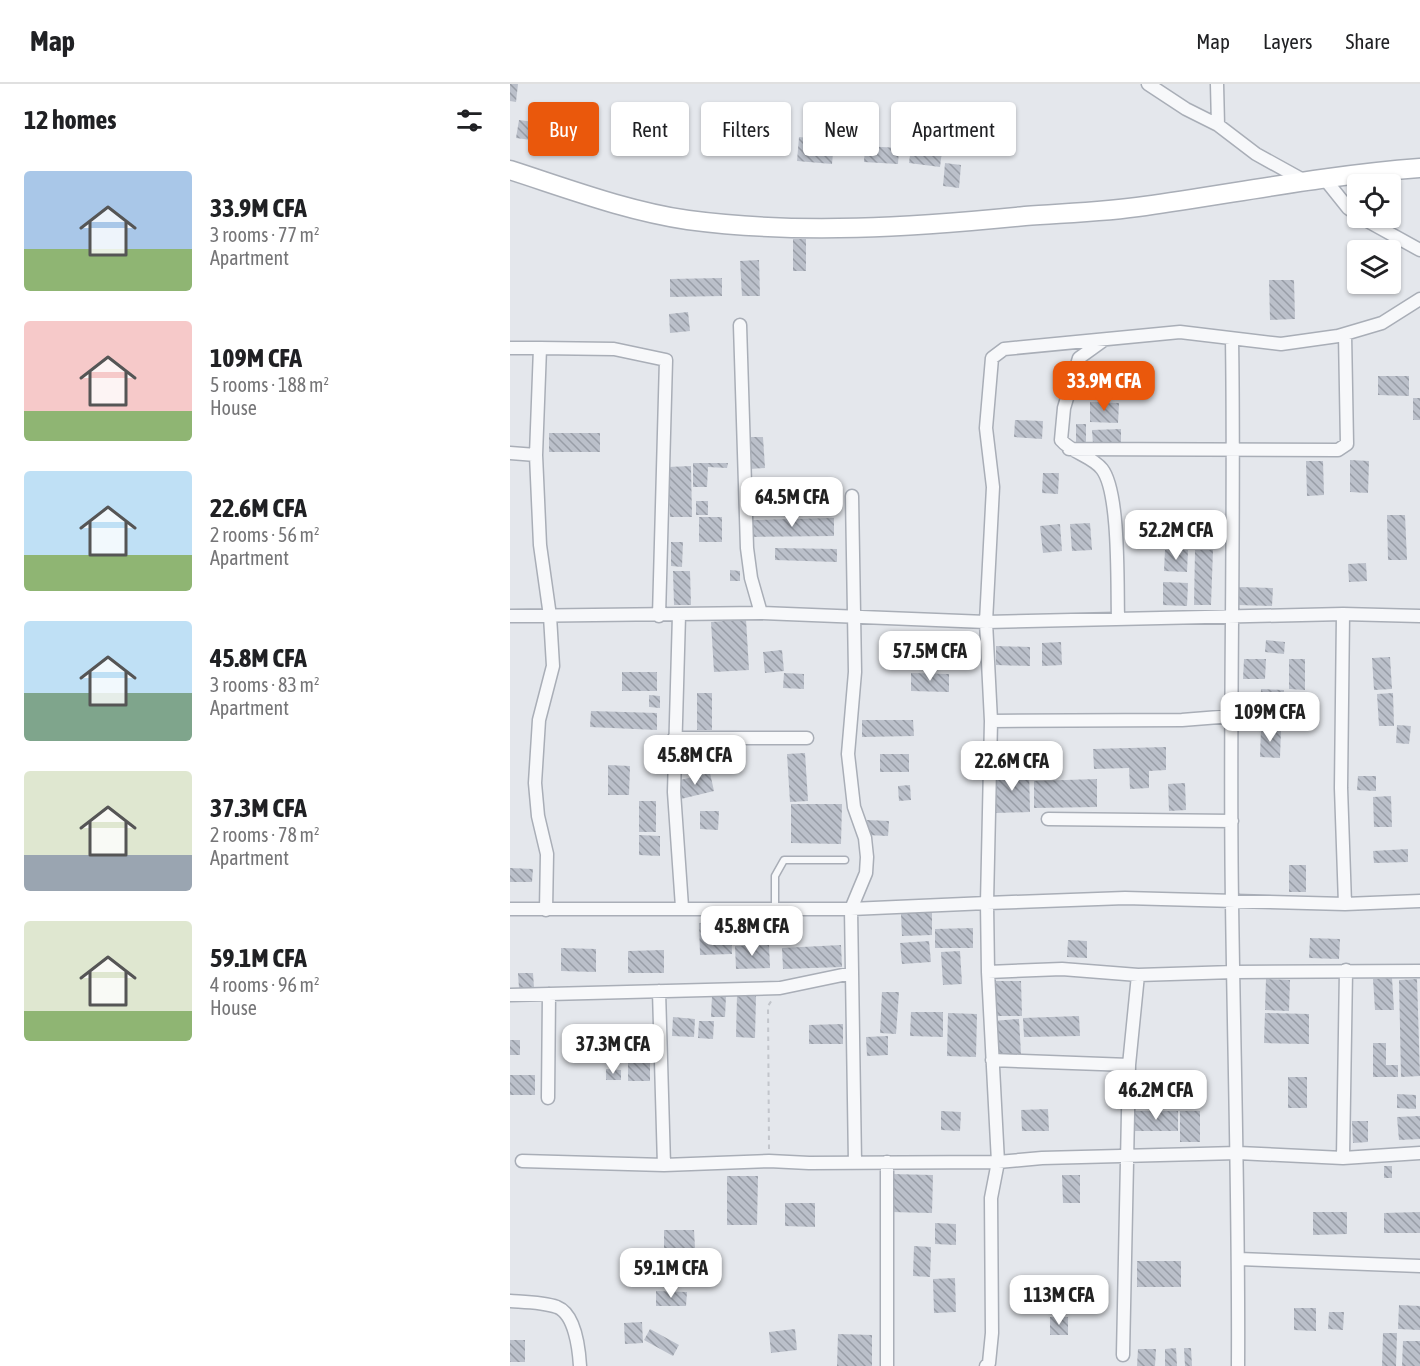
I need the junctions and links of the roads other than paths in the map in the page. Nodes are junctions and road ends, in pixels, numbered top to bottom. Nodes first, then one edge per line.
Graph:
1 (1148, 84) edge
2 (1217, 84) edge
3 (1218, 125) junction
4 (1420, 168) edge
5 (510, 170) edge
6 (1324, 178) junction
7 (1305, 181) junction
8 (1347, 207) edge
9 (1380, 228) edge
10 (1420, 250) edge
11 (1420, 298) edge
12 (740, 326) dead end
13 (1345, 334) junction
14 (1232, 339) junction
15 (1104, 340) junction
16 (510, 348) edge
17 (540, 348) junction
18 (1069, 449) junction
19 (1234, 449) junction
20 (510, 453) edge
21 (536, 454) junction
22 (852, 496) dead end
23 (761, 613) junction
24 (1343, 614) junction
25 (679, 615) junction
26 (854, 615) junction
27 (510, 616) edge
28 (550, 616) junction
29 (659, 616) junction
30 (1233, 616) junction
31 (1420, 616) edge
32 (1118, 618) junction
33 (986, 621) junction
34 (1232, 716) junction
35 (991, 720) junction
36 (674, 738) junction
37 (807, 738) dead end
38 (1047, 819) dead end
39 (1232, 821) junction
40 (845, 860) dead end
41 (1232, 901) junction
42 (1420, 901) edge
43 (987, 903) junction
44 (1345, 904) junction
45 (682, 907) junction
46 (510, 909) edge
47 (775, 909) junction
48 (851, 909) junction
49 (546, 910) junction
50 (1346, 970) junction
51 (1420, 971) edge
52 (988, 972) junction
53 (1234, 972) junction
54 (852, 973) junction
55 (1138, 975) junction
56 (659, 991) junction
57 (549, 994) junction
58 (510, 995) edge
59 (992, 1060) junction
60 (1129, 1065) junction
61 (548, 1098) dead end
62 (1238, 1153) junction
63 (1420, 1153) edge
64 (1128, 1155) junction
65 (1343, 1158) junction
66 (522, 1161) dead end
67 (855, 1162) junction
68 (887, 1162) junction
69 (998, 1162) junction
70 (664, 1165) junction
71 (1239, 1259) junction
72 (1420, 1266) edge
73 (510, 1300) edge
74 (1123, 1355) dead end
75 (580, 1366) edge
76 (887, 1366) edge
77 (986, 1366) edge
78 (1238, 1366) edge

1 - 3 street
2 - 3 street
3 - 7 street
4 - 6 street
5 - 7 street
6 - 7 street
6 - 8 street
9 - 10 street
11 - 13 street
12 - 23 street
13 - 14 street
13 - 19 street
14 - 15 street
14 - 19 street
15 - 18 street
15 - 33 street
16 - 17 street
17 - 21 street
17 - 29 street
18 - 19 street
18 - 32 street
19 - 30 street
20 - 21 street
21 - 28 street
22 - 26 street
23 - 25 street
23 - 26 street
24 - 30 street
24 - 31 street
24 - 44 street
25 - 29 street
25 - 36 street
26 - 33 street
26 - 48 street
27 - 28 street
28 - 29 street
28 - 49 street
30 - 32 street
30 - 34 street
32 - 33 street
33 - 35 street
34 - 35 street
34 - 39 street
35 - 43 street
36 - 37 street
36 - 45 street
38 - 39 street
39 - 41 street
40 - 47 lane
41 - 43 street
41 - 44 street
41 - 53 street
42 - 44 street
43 - 48 street
43 - 52 street
45 - 47 street
45 - 49 street
46 - 49 street
47 - 48 street
48 - 54 street
50 - 51 street
50 - 53 street
50 - 65 street
52 - 55 street
52 - 59 street
53 - 55 street
53 - 62 street
54 - 56 street
54 - 67 street
55 - 60 street
56 - 57 street
56 - 70 street
57 - 58 street
57 - 61 street
59 - 60 street
59 - 69 street
60 - 64 street
62 - 64 street
62 - 65 street
62 - 71 street
63 - 65 street
64 - 69 street
64 - 74 street
66 - 70 street
67 - 68 street
67 - 70 street
68 - 69 street
68 - 76 street
69 - 77 street
71 - 72 street
71 - 78 street
73 - 75 street

